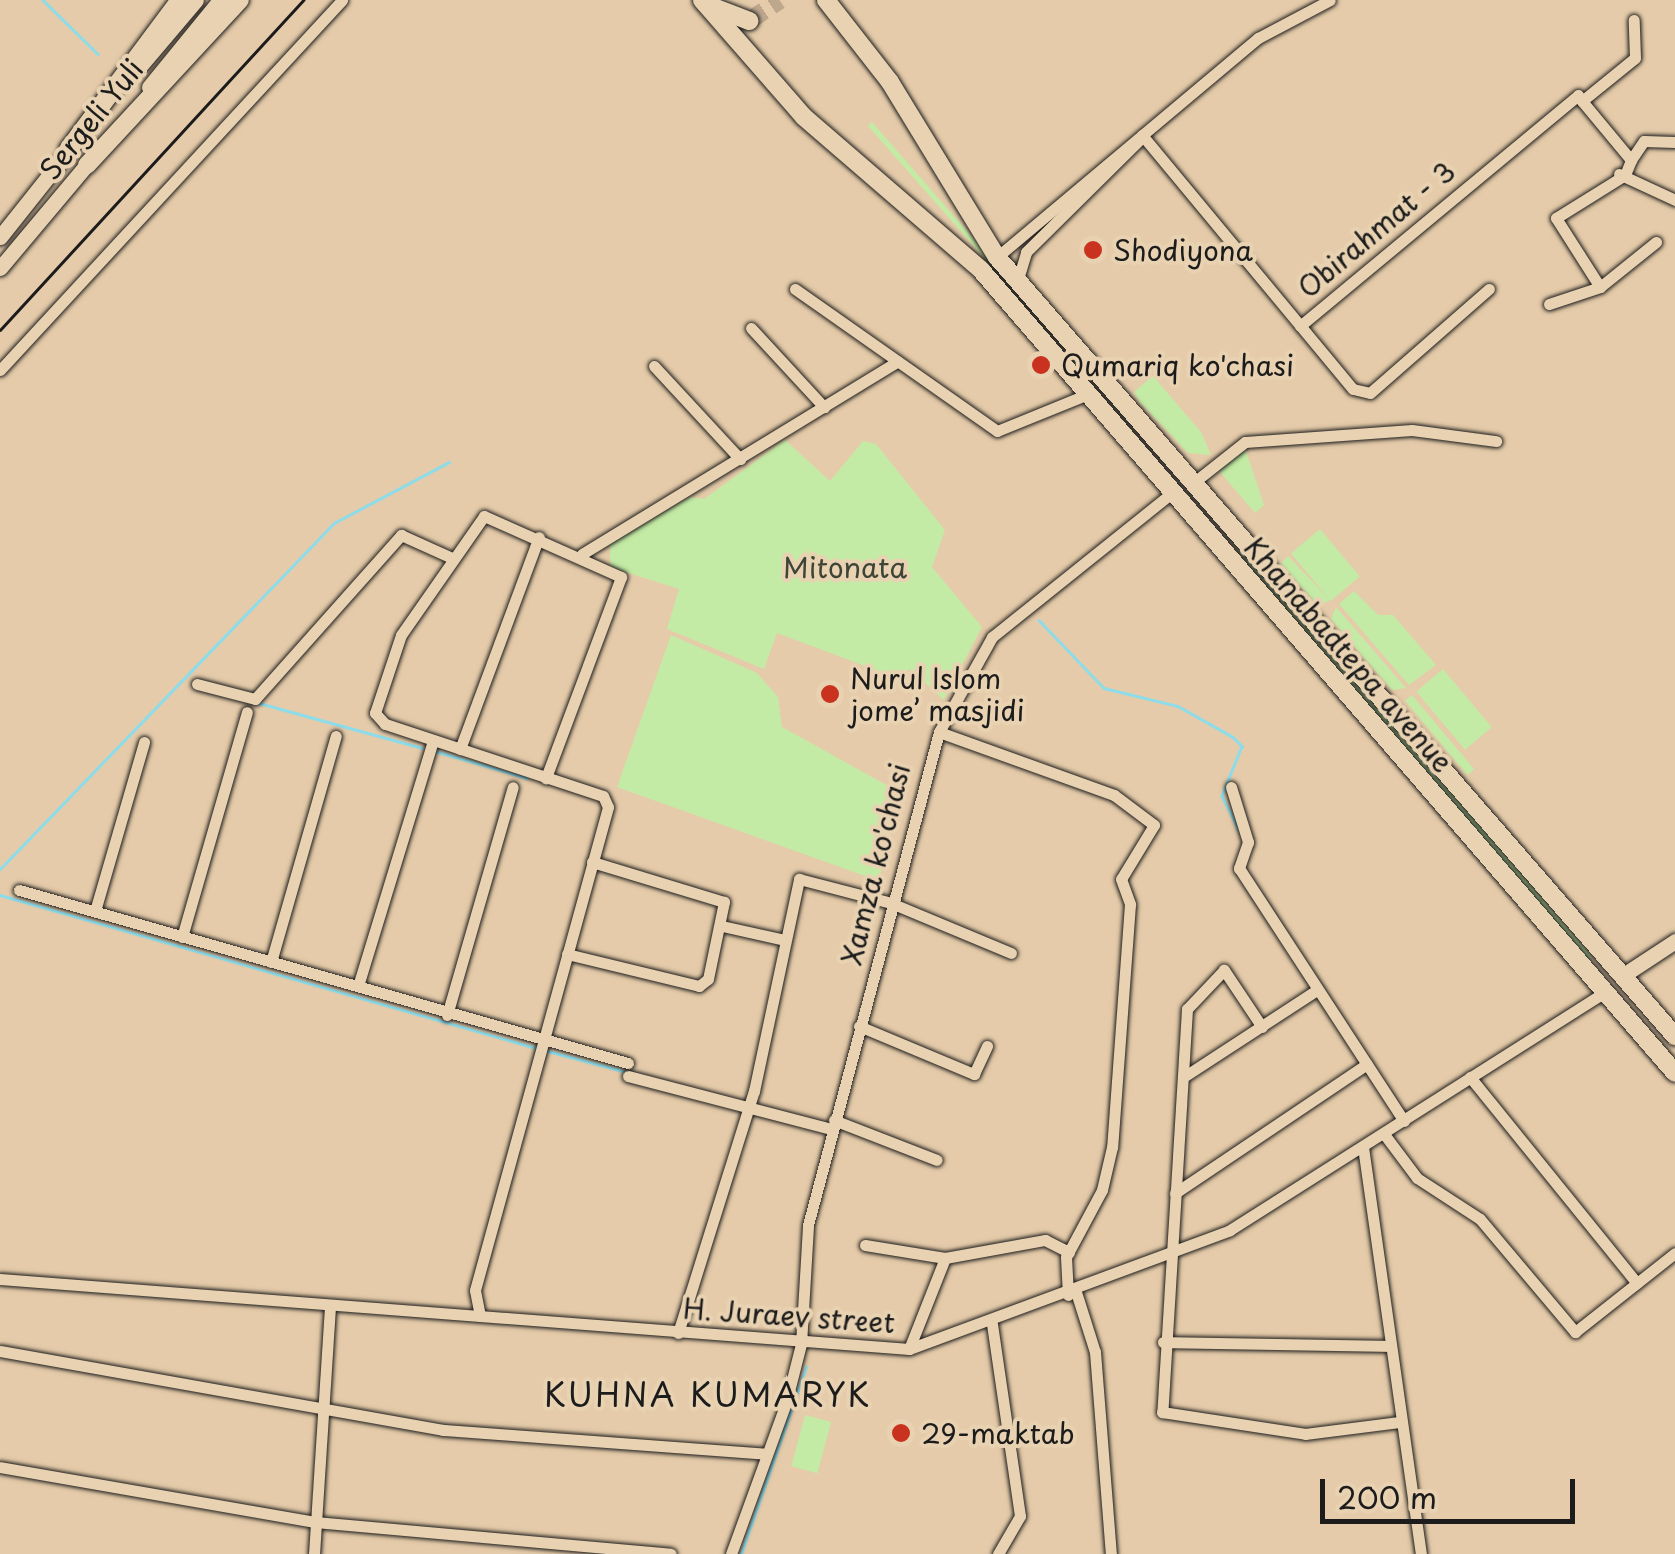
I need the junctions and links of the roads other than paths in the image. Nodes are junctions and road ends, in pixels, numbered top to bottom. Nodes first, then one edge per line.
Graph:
1 (180, 0) edge
2 (196, 0) edge
3 (220, 0) edge
4 (240, 0) edge
5 (342, 0) edge
6 (704, 0) edge
7 (826, 0) edge
8 (1330, 0) edge
9 (1634, 20) dead end
10 (749, 21) dead end
11 (1582, 100) junction
12 (1142, 135) junction
13 (1675, 142) edge
14 (68, 150) junction
15 (1631, 160) junction
16 (87, 166) junction
17 (1619, 174) junction
18 (1675, 200) edge
19 (0, 237) edge
20 (1656, 242) dead end
21 (997, 256) junction
22 (0, 268) edge
23 (1020, 284) junction
24 (1600, 286) junction
25 (1488, 288) dead end
26 (795, 289) dead end
27 (1549, 304) dead end
28 (1300, 326) junction
29 (751, 328) dead end
30 (898, 361) junction
31 (654, 366) dead end
32 (0, 370) edge
33 (1088, 394) junction
34 (824, 407) junction
35 (1496, 442) dead end
36 (740, 459) junction
37 (1193, 483) junction
38 (1173, 492) junction
39 (1233, 528) junction
40 (539, 537) junction
41 (1216, 542) junction
42 (582, 554) junction
43 (452, 558) junction
44 (197, 684) dead end
45 (247, 712) dead end
46 (939, 732) junction
47 (336, 736) dead end
48 (434, 740) junction
49 (144, 742) dead end
50 (460, 749) junction
51 (546, 778) junction
52 (513, 787) dead end
53 (1231, 787) dead end
54 (592, 862) junction
55 (20, 890) dead end
56 (891, 903) junction
57 (95, 911) junction
58 (722, 926) junction
59 (182, 936) junction
60 (785, 940) junction
61 (1675, 941) edge
62 (1675, 951) edge
63 (1010, 953) dead end
64 (566, 954) junction
65 (271, 962) junction
66 (1625, 979) junction
67 (358, 986) junction
68 (1317, 990) junction
69 (1605, 992) junction
70 (448, 1015) junction
71 (859, 1026) junction
72 (1262, 1026) junction
73 (1675, 1036) edge
74 (543, 1040) junction
75 (987, 1046) dead end
76 (1366, 1064) junction
77 (1675, 1073) edge
78 (1185, 1076) junction
79 (1470, 1077) junction
80 (747, 1105) junction
81 (1404, 1121) junction
82 (832, 1124) junction
83 (1384, 1134) junction
84 (1364, 1147) junction
85 (937, 1160) dead end
86 (1175, 1193) junction
87 (866, 1245) dead end
88 (1068, 1252) junction
89 (1675, 1253) edge
90 (945, 1258) junction
91 (1167, 1259) junction
92 (2, 1279) edge
93 (1637, 1283) junction
94 (0, 1293) edge
95 (1072, 1294) junction
96 (330, 1307) junction
97 (480, 1316) junction
98 (992, 1324) junction
99 (678, 1333) junction
100 (1163, 1342) junction
101 (801, 1344) junction
102 (1389, 1346) junction
103 (909, 1349) junction
104 (0, 1351) edge
105 (323, 1414) junction
106 (1399, 1422) junction
107 (767, 1454) junction
108 (0, 1467) edge
109 (315, 1522) junction
110 (314, 1554) edge
111 (671, 1554) edge
112 (731, 1554) edge
113 (998, 1554) edge
114 (1111, 1554) edge
115 (1421, 1554) edge

1 - 14 highway
2 - 14 main road, Sergeli Yuli
3 - 16 main road, Sergeli Yuli
4 - 16 highway
5 - 32 street
6 - 10 highway
6 - 33 highway, Khanabadtepa avenue
7 - 21 highway, Khanabadtepa avenue
8 - 12 street
9 - 11 street, Obirahmat - 3
11 - 15 street
11 - 28 street, Obirahmat - 3
12 - 21 street
12 - 23 street
12 - 28 street, Obirahmat - 3
13 - 15 street
14 - 19 main road, Sergeli Yuli
15 - 17 street
16 - 22 main road, Sergeli Yuli
17 - 18 street
17 - 24 street
20 - 24 street
21 - 23 highway, Khanabadtepa avenue
23 - 37 highway, Khanabadtepa avenue
24 - 27 street
25 - 28 street
26 - 30 street
29 - 34 street
30 - 33 street
30 - 34 street
31 - 36 street
33 - 38 highway, Khanabadtepa avenue
34 - 36 street
35 - 37 street
36 - 42 street
37 - 39 highway, Khanabadtepa avenue
38 - 41 highway, Khanabadtepa avenue
38 - 46 street, Xamza ko'chasi
39 - 41 highway
39 - 66 highway, Khanabadtepa avenue
40 - 42 street
40 - 43 street
40 - 50 street
41 - 69 highway, Khanabadtepa avenue
42 - 51 street
43 - 44 street
43 - 48 street
45 - 59 street
46 - 56 street, Xamza ko'chasi
46 - 88 street
47 - 65 street
48 - 50 street
48 - 67 street
49 - 57 street
50 - 51 street
51 - 54 street
52 - 70 street
53 - 68 street
54 - 58 street
54 - 64 street
55 - 57 street
56 - 60 street
56 - 63 street
56 - 71 street, Xamza ko'chasi
57 - 59 street
58 - 60 street
58 - 64 street
59 - 65 street
60 - 80 street
61 - 66 main road
62 - 66 main road
64 - 74 street
65 - 67 street
66 - 69 highway
66 - 73 highway, Khanabadtepa avenue
67 - 70 street
68 - 72 street
68 - 76 street
69 - 77 highway, Khanabadtepa avenue
69 - 79 street, H. Juraev street
70 - 74 street
71 - 75 street
71 - 82 street, Xamza ko'chasi
72 - 78 street
72 - 78 street
74 - 80 street
74 - 97 street
76 - 81 street
76 - 86 street
78 - 86 street
79 - 81 street, H. Juraev street
79 - 93 street
80 - 82 street
80 - 99 street
81 - 83 street, H. Juraev street
82 - 85 street
82 - 101 street, Xamza ko'chasi
83 - 84 street, H. Juraev street
83 - 93 street
84 - 91 street, H. Juraev street
84 - 102 street
86 - 91 street
87 - 90 street
88 - 90 street
88 - 95 street
89 - 93 street
90 - 103 street
91 - 95 street, H. Juraev street
91 - 100 street
92 - 94 street
92 - 96 street, H. Juraev street
95 - 98 street, H. Juraev street
95 - 114 street
96 - 97 street, H. Juraev street
96 - 105 street
97 - 99 street, H. Juraev street
98 - 103 street, H. Juraev street
98 - 113 street
99 - 101 street, H. Juraev street
100 - 102 street
100 - 106 street
101 - 103 street, H. Juraev street
101 - 107 street, Xamza ko'chasi
102 - 106 street
104 - 105 street
105 - 107 street
105 - 109 street
106 - 115 street
107 - 112 street, Xamza ko'chasi
108 - 109 street
109 - 110 street
109 - 111 street

